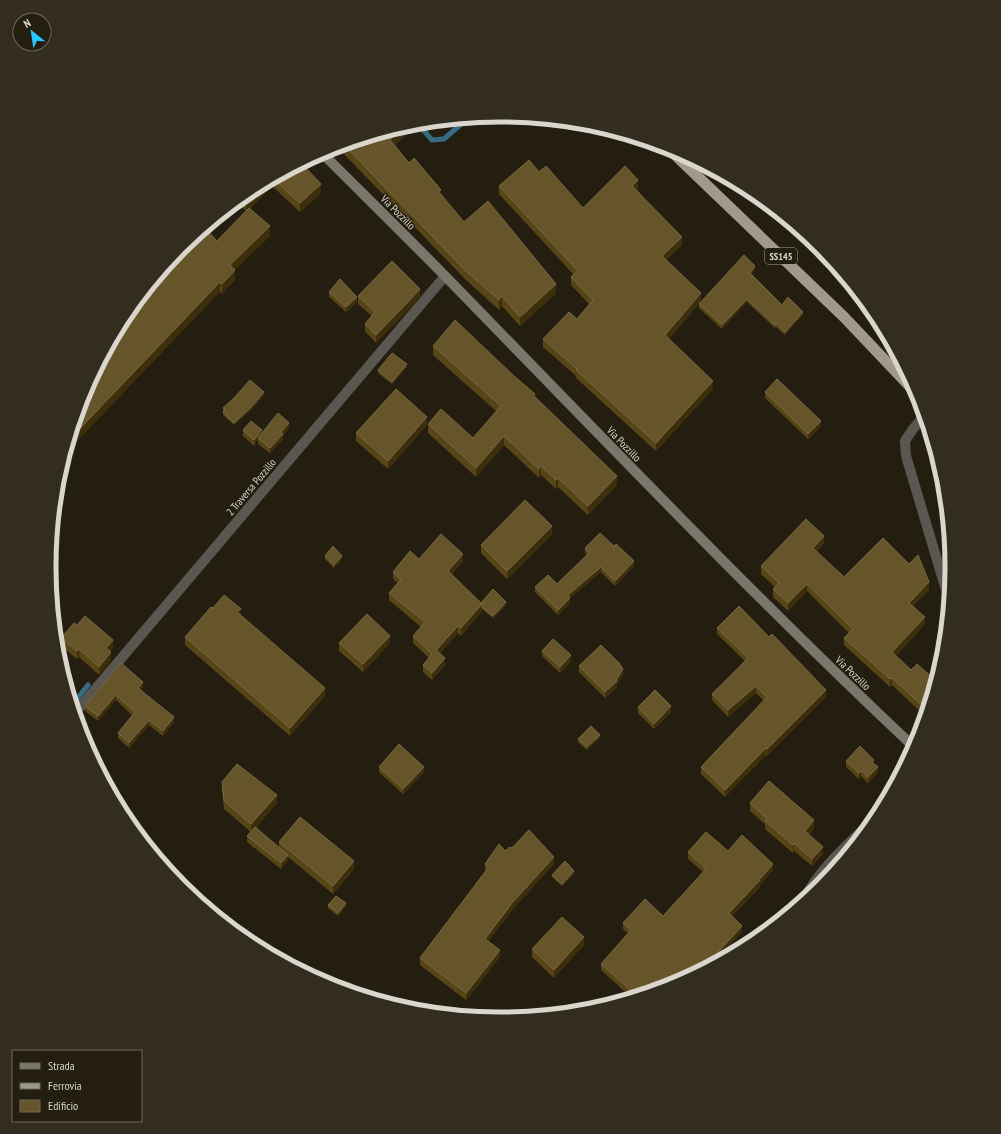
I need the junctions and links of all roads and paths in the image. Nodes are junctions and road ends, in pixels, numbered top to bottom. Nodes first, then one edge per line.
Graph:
1 (327, 158) edge
2 (681, 161) edge
3 (445, 276) junction
4 (891, 366) junction
5 (901, 374) edge
6 (903, 379) edge
7 (920, 421) edge
8 (944, 585) edge
9 (79, 708) edge
10 (909, 742) edge
11 (848, 845) edge
12 (812, 884) edge

1 - 3 main road, Via Pozzillo
2 - 4 highway, SS145
3 - 9 street, 2 Traversa Pozzillo
3 - 10 main road, Via Pozzillo
4 - 5 highway
4 - 6 highway, SS145
7 - 8 street
11 - 12 street

